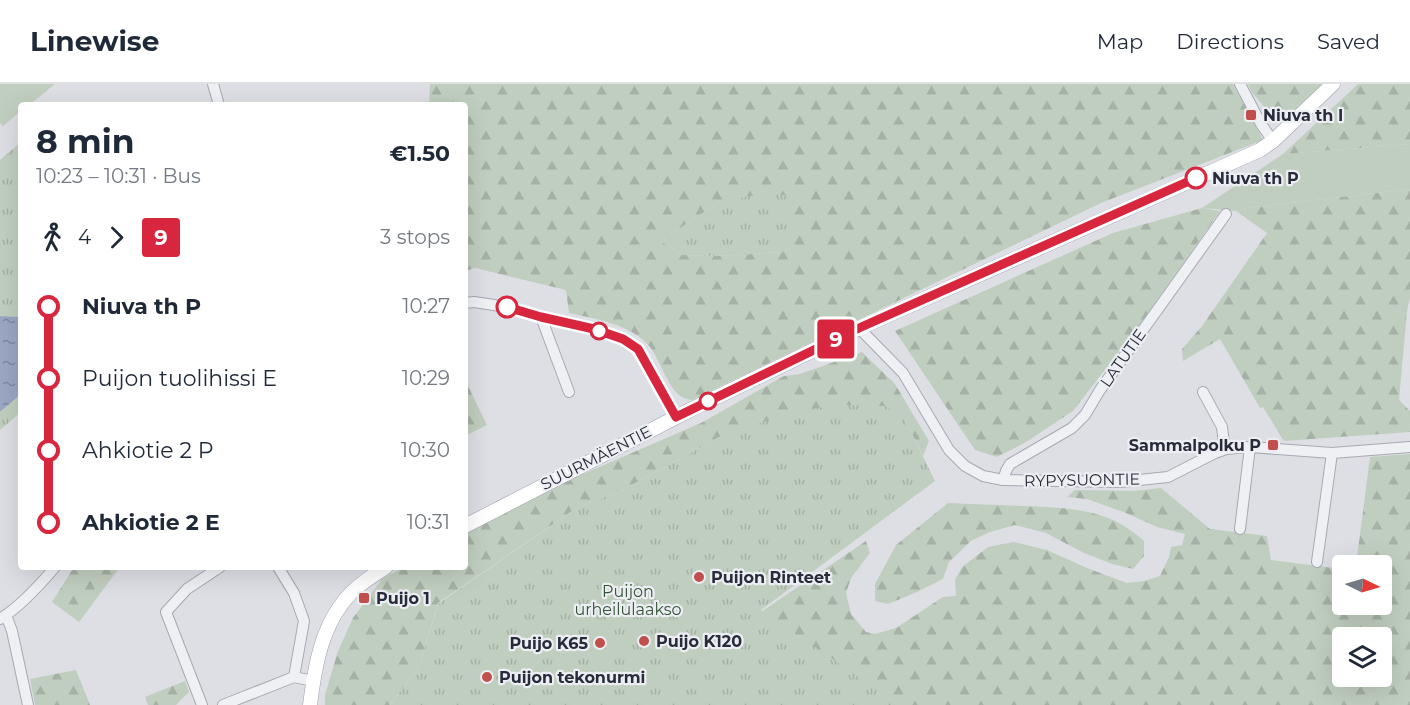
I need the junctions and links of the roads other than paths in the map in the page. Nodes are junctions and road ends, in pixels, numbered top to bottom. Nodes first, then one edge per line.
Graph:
1 (213, 84) edge
2 (1240, 84) edge
3 (1333, 84) edge
4 (218, 102) edge
5 (1273, 141) junction
6 (1226, 214) dead end
7 (468, 303) edge
8 (541, 317) junction
9 (859, 328) junction
10 (569, 392) dead end
11 (1203, 392) dead end
12 (676, 417) junction
13 (1250, 447) junction
14 (1410, 447) edge
15 (1226, 449) junction
16 (1332, 453) junction
17 (1003, 480) junction
18 (468, 523) edge
19 (1240, 529) dead end
20 (1317, 562) dead end
21 (52, 570) edge
22 (216, 570) edge
23 (280, 570) edge
24 (381, 570) edge
25 (3, 617) edge
26 (294, 677) junction
27 (313, 681) junction
28 (28, 705) edge
29 (202, 705) edge
30 (223, 705) edge
31 (310, 705) edge

1 - 4 street
2 - 5 street
3 - 5 main road, SUURMÄENTIE
5 - 9 main road, SUURMÄENTIE
6 - 17 street, LATUTIE
7 - 8 street
8 - 10 street
8 - 12 street
9 - 12 main road, SUURMÄENTIE
9 - 17 street, RYPYSUONTIE
11 - 15 street
12 - 18 main road, SUURMÄENTIE
13 - 15 street, RYPYSUONTIE
13 - 16 street, RYPYSUONTIE
13 - 19 street
14 - 16 street, RYPYSUONTIE
15 - 17 street, RYPYSUONTIE
16 - 20 street
21 - 25 street
22 - 29 street
23 - 26 street
24 - 27 main road
25 - 28 street
26 - 27 street
26 - 30 street
27 - 31 main road

